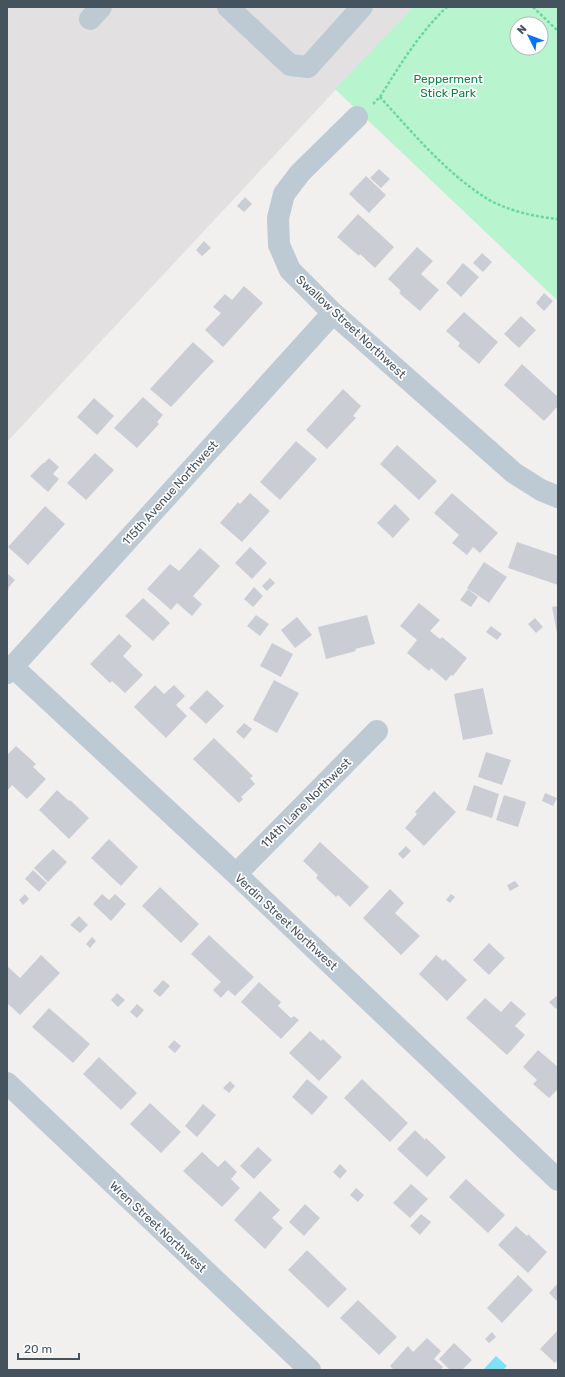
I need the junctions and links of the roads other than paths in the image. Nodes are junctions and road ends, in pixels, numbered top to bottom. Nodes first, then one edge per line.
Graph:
1 (228, 7) edge
2 (362, 7) edge
3 (357, 117) road end
4 (333, 313) junction
5 (558, 497) edge
6 (10, 670) edge
7 (377, 731) dead end
8 (236, 874) junction
9 (7, 1083) edge
10 (558, 1180) edge
11 (310, 1370) edge

1 - 2 street
3 - 4 street, Swallow Street Northwest
4 - 5 street, Swallow Street Northwest
4 - 6 street, 115th Avenue Northwest
6 - 8 street, Verdin Street Northwest
7 - 8 street, 114th Lane Northwest
8 - 10 street, Verdin Street Northwest
9 - 11 street, Wren Street Northwest

